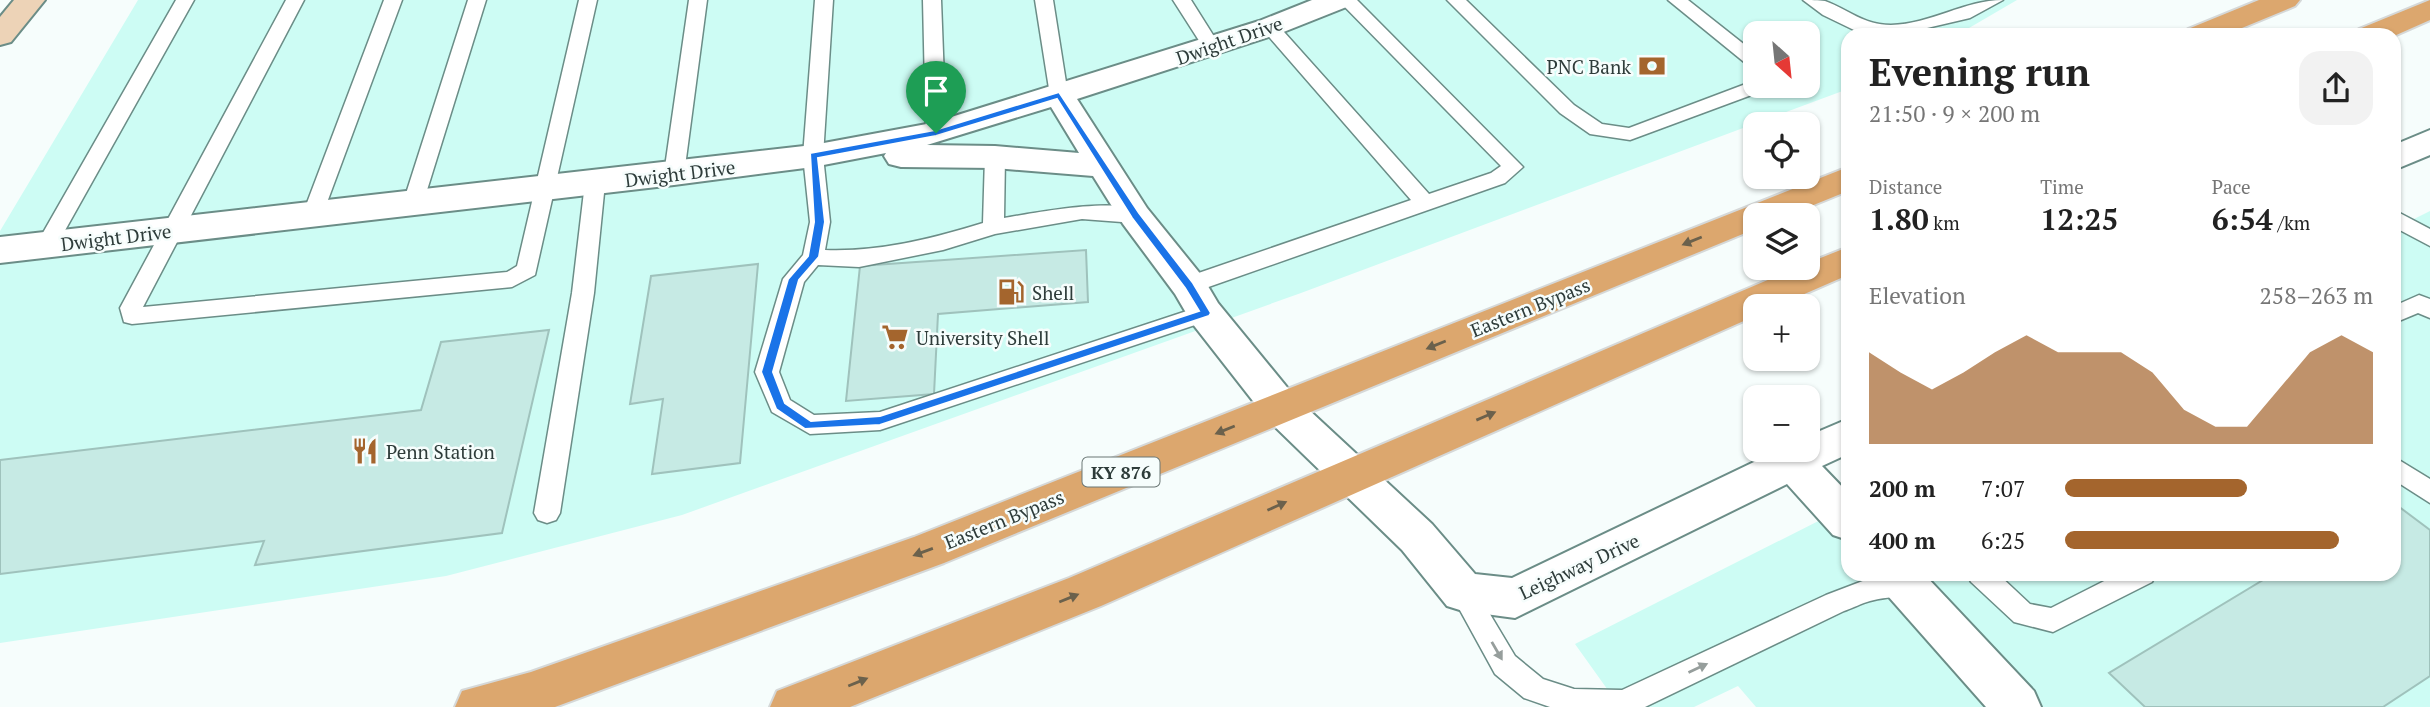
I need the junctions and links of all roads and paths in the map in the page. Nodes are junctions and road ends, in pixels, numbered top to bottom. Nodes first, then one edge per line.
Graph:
1 (30, 0) edge
2 (185, 0) edge
3 (295, 0) edge
4 (393, 0) edge
5 (477, 0) edge
6 (588, 0) edge
7 (698, 0) edge
8 (824, 0) edge
9 (932, 0) edge
10 (1044, 0) edge
11 (1182, 0) edge
12 (1339, 0) edge
13 (1346, 0) edge
14 (1456, 0) edge
15 (1677, 0) edge
16 (1812, 0) edge
17 (1994, 0) edge
18 (2285, 0) edge
19 (2430, 9) edge
20 (1270, 27) junction
21 (1867, 28) edge
22 (1918, 28) edge
23 (2216, 28) edge
24 (2386, 28) edge
25 (0, 36) edge
26 (1211, 46) junction
27 (1743, 52) edge
28 (1743, 92) edge
29 (1059, 95) junction
30 (936, 133) junction
31 (2430, 141) edge
32 (813, 156) junction
33 (2401, 156) edge
34 (996, 157) junction
35 (1105, 166) junction
36 (674, 174) junction
37 (1841, 181) edge
38 (595, 183) junction
39 (544, 190) junction
40 (1425, 202) junction
41 (413, 203) junction
42 (312, 216) junction
43 (1135, 216) junction
44 (2401, 221) edge
45 (993, 227) junction
46 (175, 230) junction
47 (2430, 239) edge
48 (47, 245) junction
49 (0, 250) edge
50 (813, 257) junction
51 (1841, 263) edge
52 (1197, 299) junction
53 (2426, 303) edge
54 (2401, 312) edge
55 (1281, 408) junction
56 (1841, 439) edge
57 (1794, 463) junction
58 (2401, 472) edge
59 (1349, 475) junction
60 (2430, 493) edge
61 (547, 513) dead end
62 (1841, 514) edge
63 (1895, 581) edge
64 (1910, 581) edge
65 (1988, 581) edge
66 (2130, 581) edge
67 (1463, 592) junction
68 (479, 707) edge
69 (794, 707) edge
70 (2017, 707) edge

1 - 25 street
2 - 48 lane
3 - 46 lane
4 - 42 lane
5 - 41 lane
6 - 39 lane
7 - 36 lane
8 - 32 lane
9 - 30 lane
10 - 29 lane
11 - 26 lane
12 - 20 street, Dwight Drive
13 - 40 lane
14 - 28 lane
15 - 27 lane
16 - 21 lane
17 - 22 lane
18 - 23 main road
19 - 24 main road
20 - 26 street, Dwight Drive
20 - 40 lane
26 - 29 street, Dwight Drive
29 - 30 street, Dwight Drive
29 - 35 street
30 - 32 street, Dwight Drive
31 - 33 street
32 - 34 street
32 - 36 street, Dwight Drive
32 - 50 lane
34 - 35 street
34 - 45 lane
35 - 43 street
36 - 38 street, Dwight Drive
37 -> 55 main road, Eastern Bypass / KY 876
38 - 39 street, Dwight Drive
38 - 61 lane
39 - 41 street, Dwight Drive
39 - 46 lane
40 - 52 lane
41 - 42 street, Dwight Drive
42 - 46 street, Dwight Drive
43 - 45 lane
43 - 52 street
44 - 47 lane
45 - 50 lane
46 - 48 street, Dwight Drive
48 - 49 street, Dwight Drive
50 - 52 lane
59 -> 51 main road
52 - 55 street
53 - 54 lane
55 - 59 street
55 -> 68 main road, Eastern Bypass / KY 876
56 - 57 street, Leighway Drive
57 - 62 street
57 - 67 street, Leighway Drive
58 - 60 lane
59 - 67 street
69 -> 59 main road
67 -> 63 lane
64 - 70 street
65 - 66 lane

